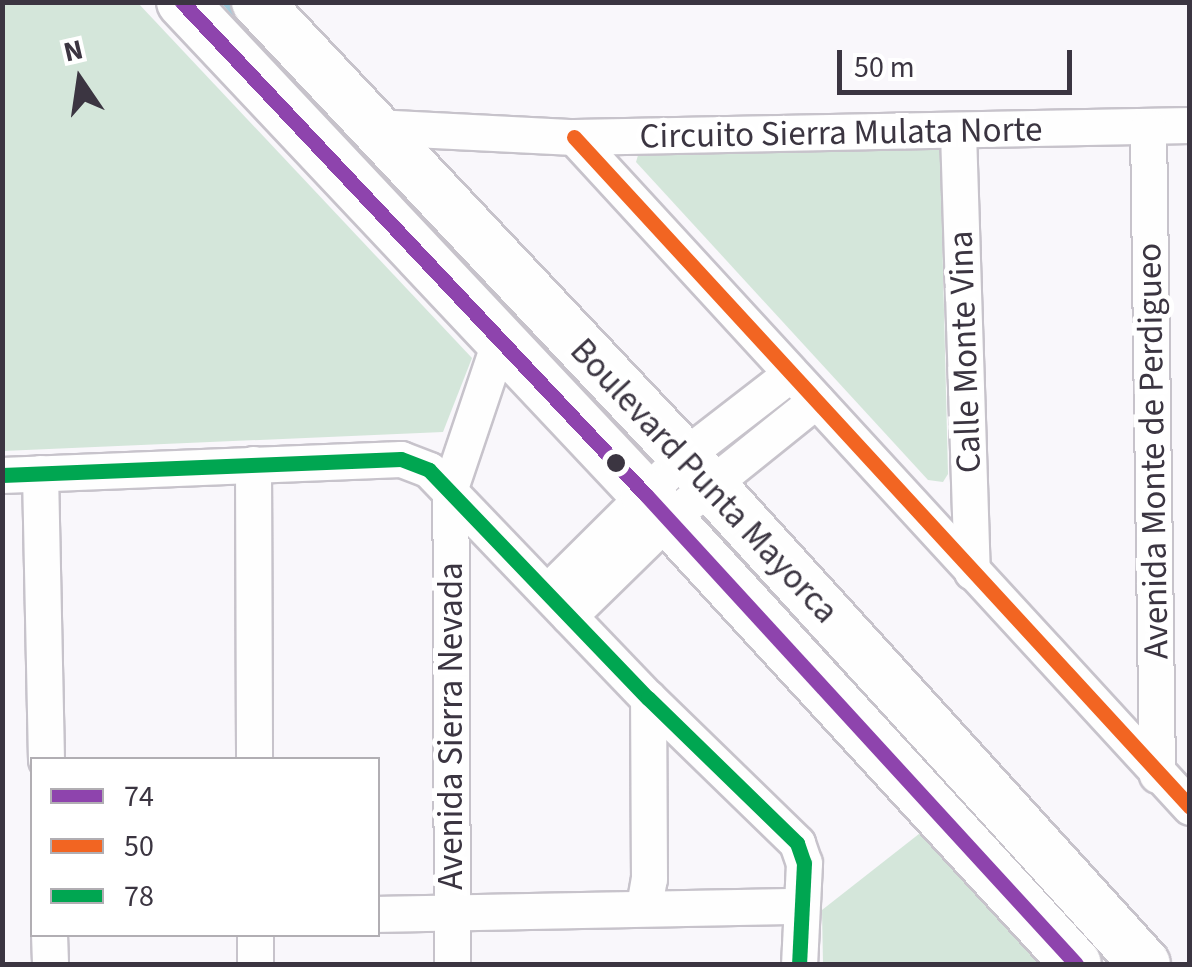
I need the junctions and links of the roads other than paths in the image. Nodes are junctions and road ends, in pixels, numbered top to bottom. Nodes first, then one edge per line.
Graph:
1 (182, 2) edge
2 (257, 2) edge
3 (1190, 126) edge
4 (374, 127) junction
5 (1148, 127) junction
6 (958, 132) junction
7 (574, 138) junction
8 (499, 342) junction
9 (790, 374) junction
10 (816, 400) junction
11 (253, 464) junction
12 (697, 471) junction
13 (40, 474) junction
14 (2, 475) edge
15 (450, 488) junction
16 (656, 508) junction
17 (972, 572) junction
18 (558, 604) junction
19 (648, 698) junction
20 (46, 757) edge
21 (254, 757) edge
22 (1157, 775) junction
23 (1190, 808) edge
24 (644, 906) junction
25 (798, 906) junction
26 (380, 914) edge
27 (451, 914) junction
28 (49, 937) edge
29 (255, 937) edge
30 (50, 964) edge
31 (255, 964) edge
32 (452, 964) edge
33 (799, 964) edge
34 (1076, 964) edge
35 (1145, 964) edge

1 - 8 street, Boulevard Punta Mayorca
2 - 4 street, Boulevard Punta Mayorca
3 - 5 street, Circuito Sierra Mulata Norte
4 - 7 street, Circuito Sierra Mulata Norte
4 - 12 street, Boulevard Punta Mayorca
5 - 6 street, Circuito Sierra Mulata Norte
5 - 22 street, Avenida Monte de Perdigueo
6 - 7 street, Circuito Sierra Mulata Norte
6 - 17 street, Calle Monte Vina
7 - 9 street
8 - 15 street, Avenida Sierra Nevada
8 - 16 street, Boulevard Punta Mayorca
9 - 10 street
9 - 12 street
10 - 12 street
10 - 17 street
11 - 13 street
11 - 15 street
11 - 21 street
12 - 16 street
12 - 35 street, Boulevard Punta Mayorca
13 - 14 street
13 - 20 street
15 - 18 street
15 - 27 street, Avenida Sierra Nevada
16 - 18 street
16 - 34 street, Boulevard Punta Mayorca
17 - 22 street
18 - 19 street
19 - 24 street
19 - 25 street
22 - 23 street
24 - 25 street
24 - 27 street
25 - 33 street
26 - 27 street
27 - 32 street, Avenida Sierra Nevada
28 - 30 street
29 - 31 street

